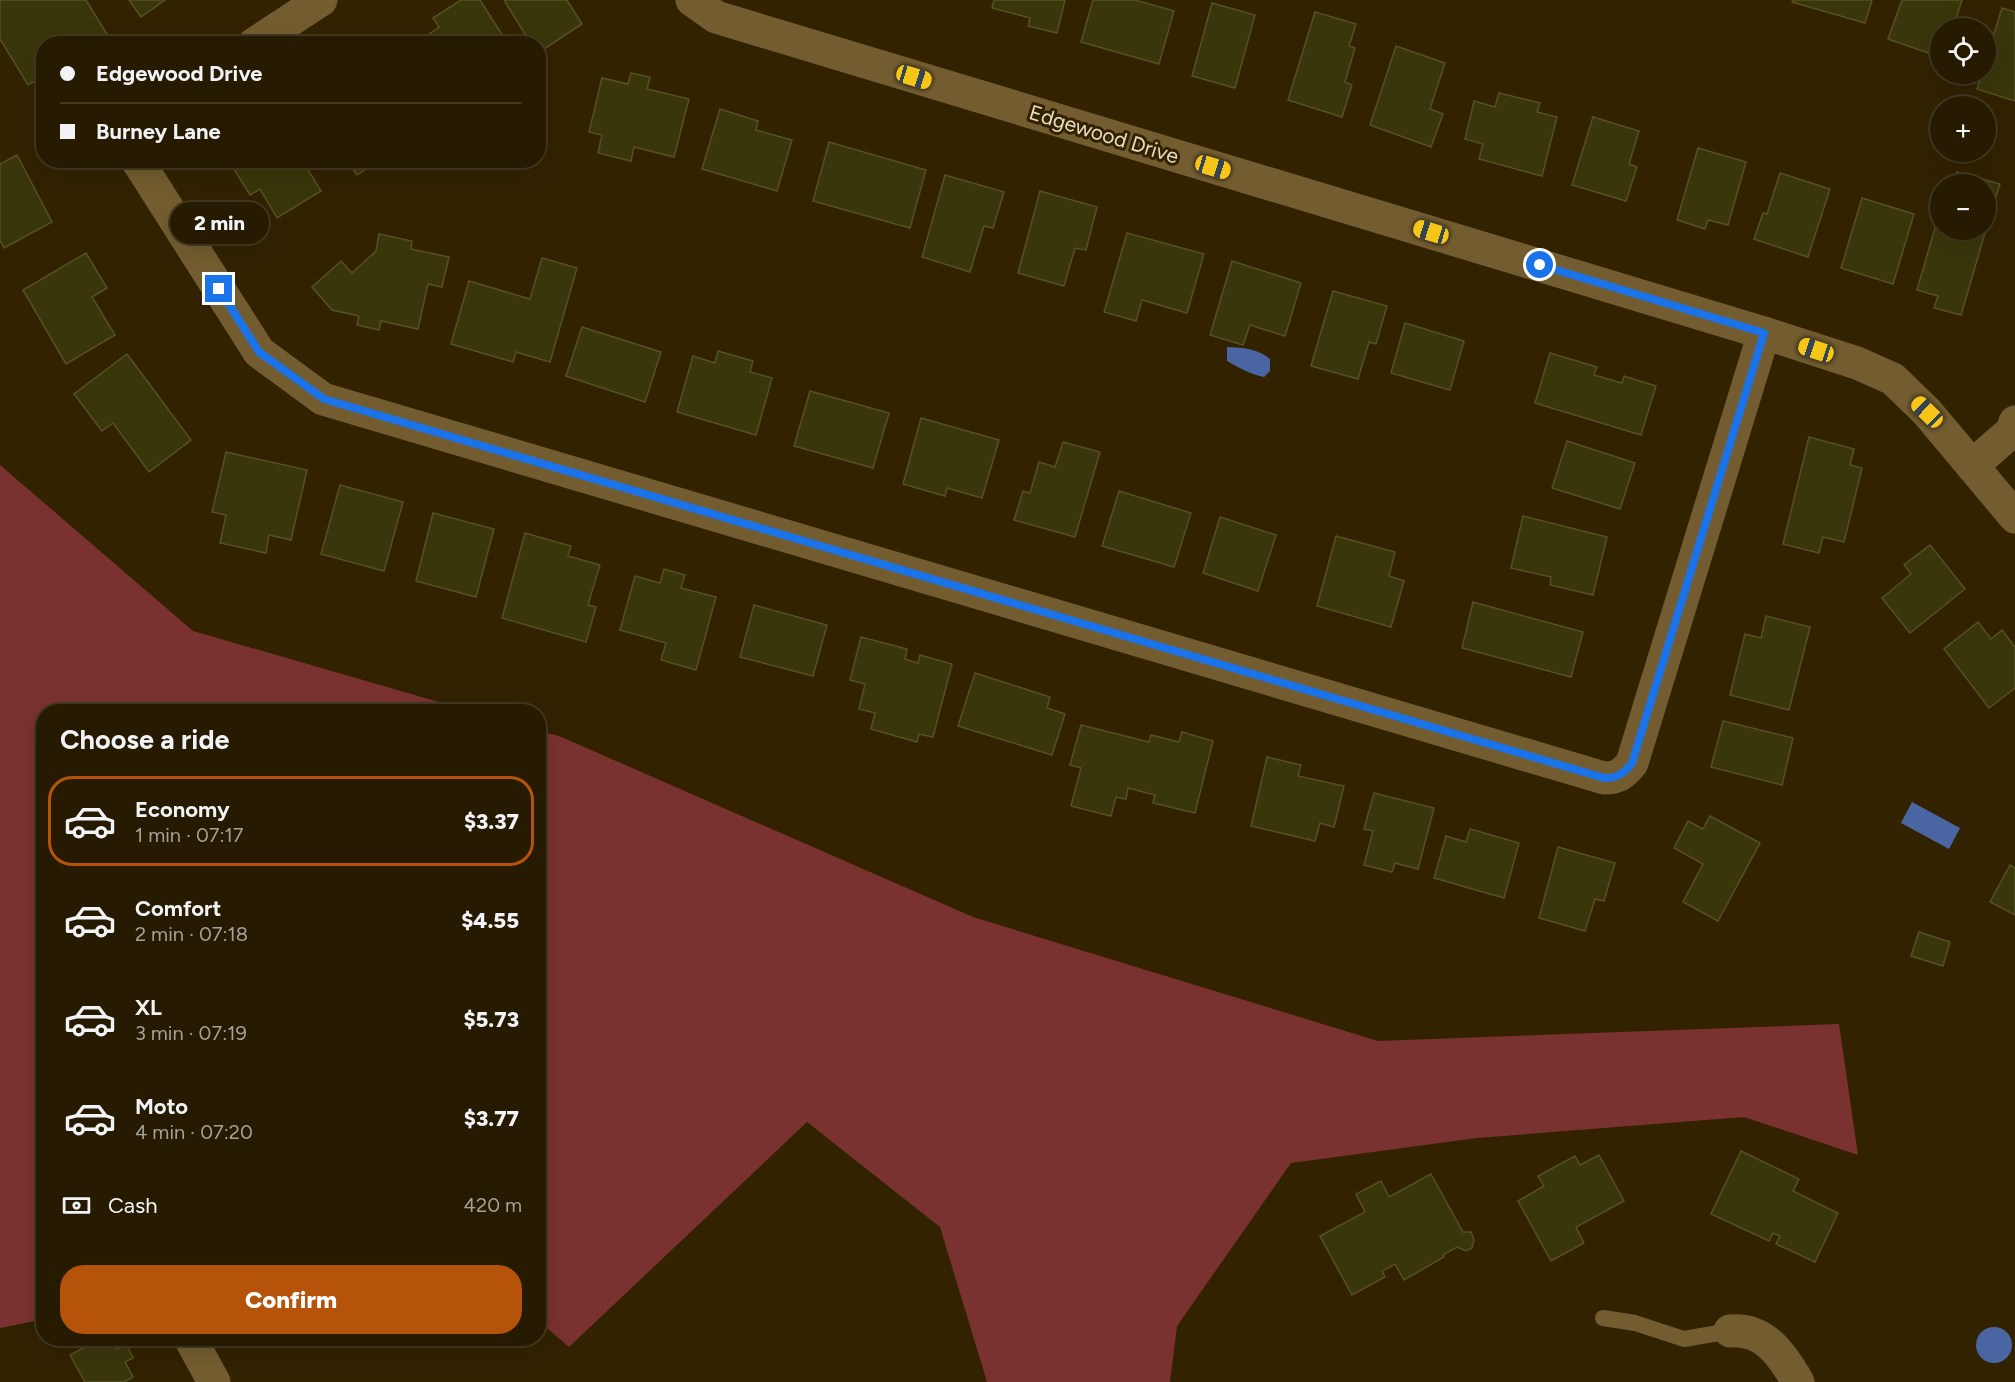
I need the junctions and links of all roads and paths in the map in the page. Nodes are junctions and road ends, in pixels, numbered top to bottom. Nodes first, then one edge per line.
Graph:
1 (321, 0) edge
2 (692, 0) edge
3 (266, 36) edge
4 (142, 168) edge
5 (1764, 333) junction
6 (2015, 422) edge
7 (1972, 466) junction
8 (2015, 517) edge
9 (1603, 1318) dead end
10 (1730, 1330) joint
11 (194, 1346) edge
12 (214, 1382) edge
13 (1798, 1382) edge

1 - 3 street
2 - 5 street, Edgewood Drive
4 - 5 street
5 - 7 street, Edgewood Drive
6 - 7 street
7 - 8 street, Edgewood Drive
9 - 10 lane
10 - 13 street
11 - 12 street

